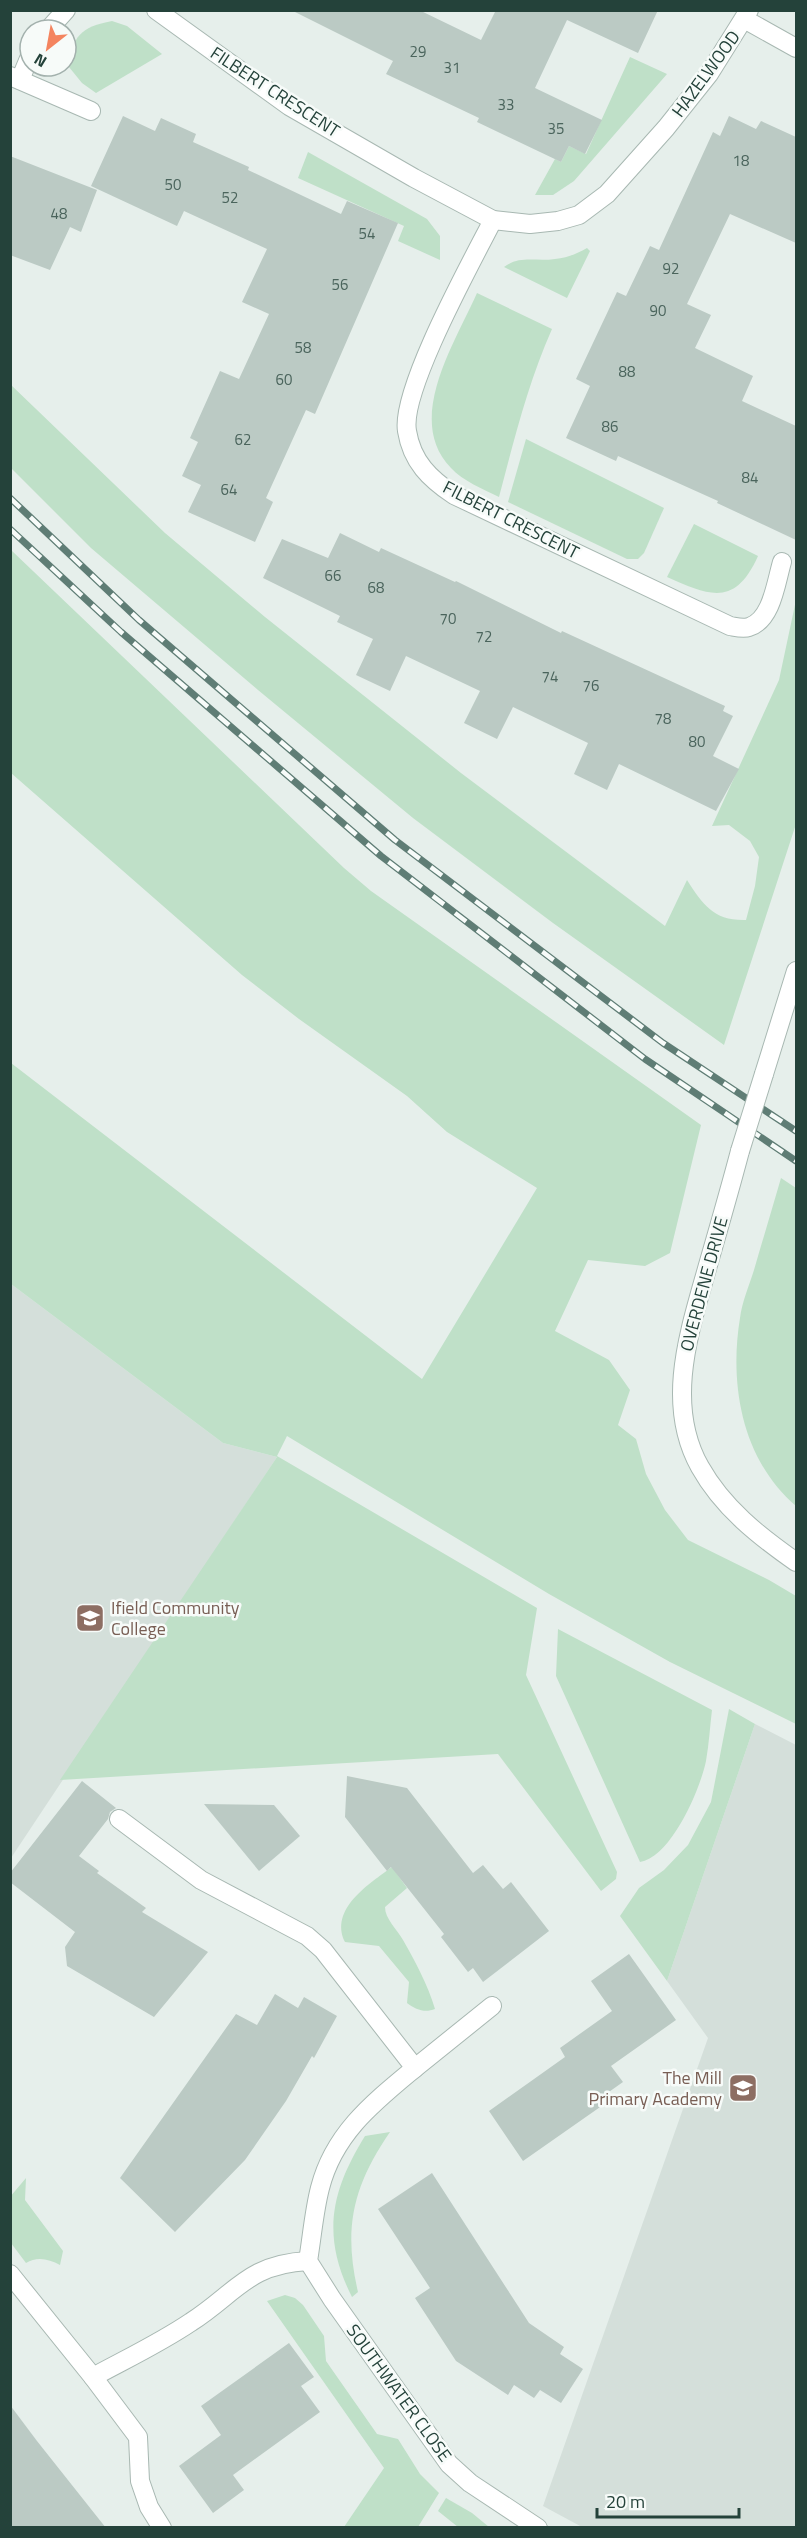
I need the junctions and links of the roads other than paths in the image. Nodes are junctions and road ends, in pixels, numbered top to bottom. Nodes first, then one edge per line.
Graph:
1 (156, 10) edge
2 (747, 15) edge
3 (796, 48) edge
4 (15, 78) edge
5 (91, 111) dead end
6 (666, 128) joint
7 (493, 220) junction
8 (782, 562) dead end
9 (796, 971) edge
10 (796, 1562) edge
11 (119, 1819) dead end
12 (492, 2007) dead end
13 (415, 2068) junction
14 (308, 2261) junction
15 (10, 2274) edge
16 (93, 2377) junction
17 (162, 2528) edge
18 (538, 2528) edge

1 - 7 street, FILBERT CRESCENT
2 - 3 street, HAZELWOOD
2 - 6 street, HAZELWOOD
4 - 5 street
6 - 7 street, FILBERT CRESCENT
7 - 8 street, FILBERT CRESCENT
9 - 10 street, OVERDENE DRIVE, bridge
11 - 13 street
12 - 13 street
13 - 14 street
14 - 16 street
14 - 18 street, SOUTHWATER CLOSE
15 - 16 street
16 - 17 street

